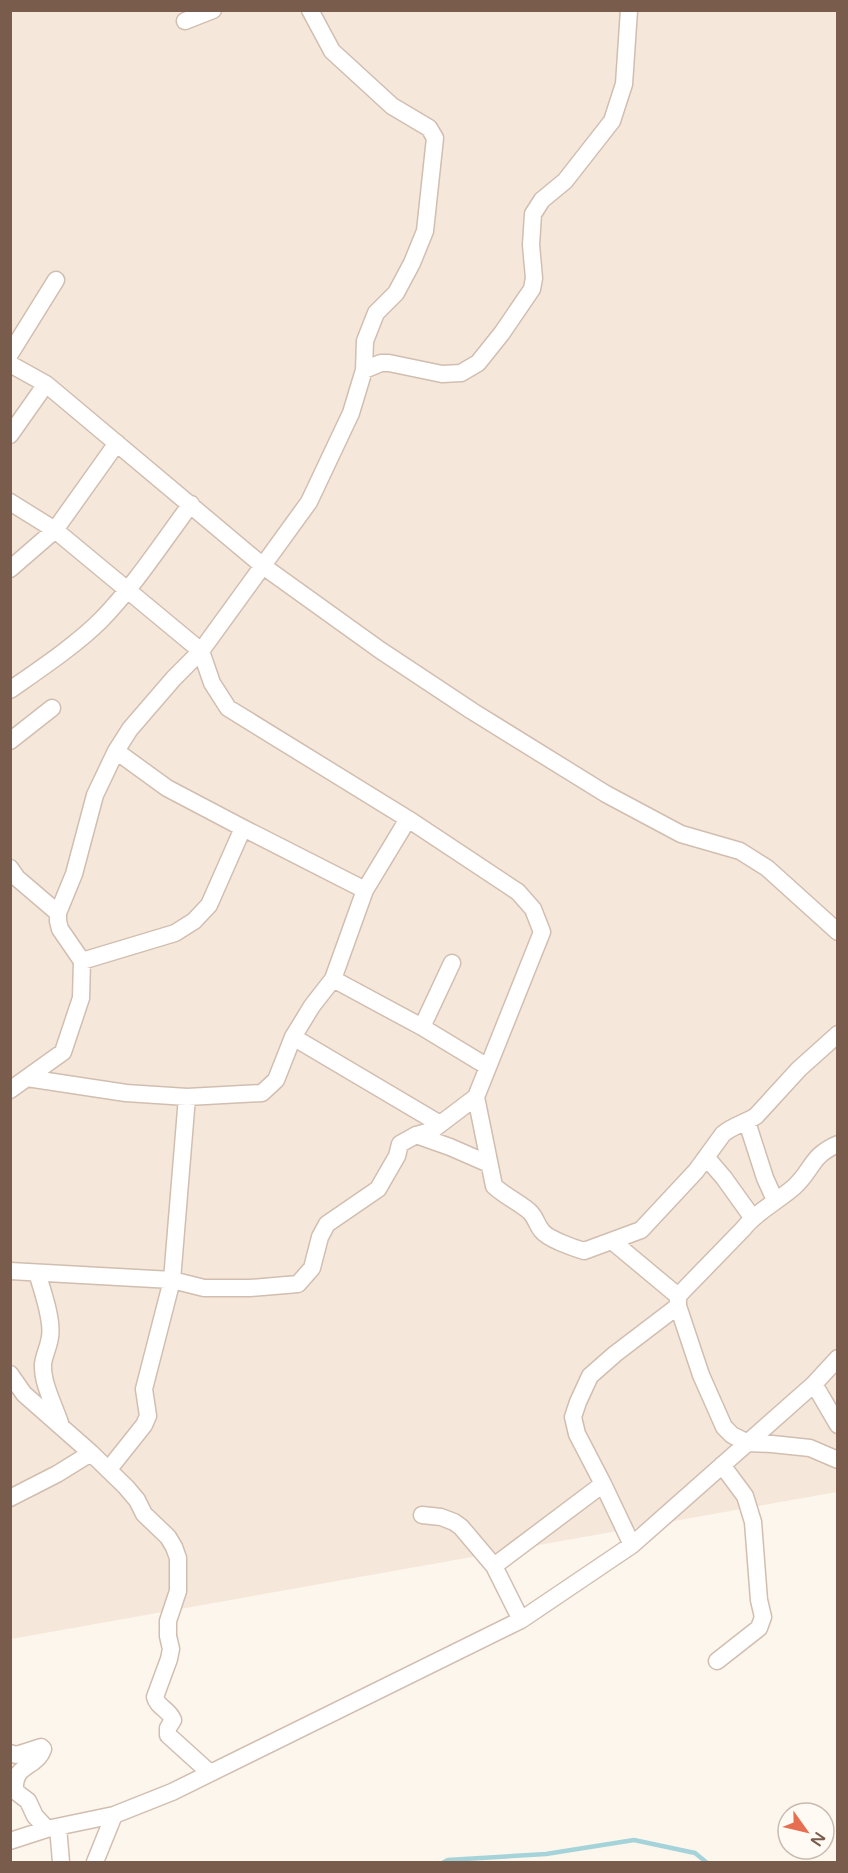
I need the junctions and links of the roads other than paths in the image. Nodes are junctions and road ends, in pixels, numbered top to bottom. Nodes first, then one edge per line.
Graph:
1 (213, 10) edge
2 (310, 10) edge
3 (629, 10) edge
4 (185, 21) dead end
5 (56, 280) dead end
6 (10, 354) edge
7 (10, 364) edge
8 (364, 370) junction
9 (46, 384) junction
10 (10, 435) edge
11 (117, 443) junction
12 (10, 502) edge
13 (190, 504) junction
14 (55, 530) junction
15 (263, 566) junction
16 (10, 569) edge
17 (126, 590) junction
18 (201, 651) junction
19 (10, 690) edge
20 (52, 708) dead end
21 (10, 741) edge
22 (116, 751) junction
23 (408, 819) junction
24 (243, 828) junction
25 (10, 868) edge
26 (365, 890) junction
27 (58, 913) junction
28 (837, 932) edge
29 (81, 961) junction
30 (452, 963) dead end
31 (333, 979) junction
32 (422, 1027) junction
33 (837, 1034) edge
34 (293, 1037) junction
35 (488, 1067) junction
36 (27, 1078) junction
37 (10, 1090) edge
38 (187, 1097) junction
39 (476, 1097) junction
40 (747, 1122) junction
41 (440, 1124) junction
42 (416, 1135) junction
43 (837, 1144) edge
44 (706, 1157) junction
45 (489, 1164) junction
46 (775, 1200) junction
47 (752, 1217) junction
48 (612, 1240) junction
49 (10, 1271) edge
50 (37, 1273) junction
51 (172, 1280) junction
52 (678, 1301) junction
53 (837, 1358) edge
54 (10, 1374) edge
55 (45, 1380) junction
56 (814, 1384) junction
57 (31, 1400) junction
58 (837, 1425) edge
59 (61, 1426) junction
60 (748, 1443) junction
61 (91, 1452) junction
62 (837, 1460) edge
63 (722, 1465) junction
64 (109, 1469) junction
65 (603, 1484) junction
66 (10, 1498) edge
67 (422, 1515) dead end
68 (632, 1545) junction
69 (494, 1566) junction
70 (520, 1620) junction
71 (717, 1661) dead end
72 (10, 1753) edge
73 (210, 1773) junction
74 (114, 1815) junction
75 (52, 1828) junction
76 (10, 1841) edge
77 (61, 1863) edge
78 (95, 1863) edge

1 - 4 street
2 - 8 street
3 - 8 street
5 - 6 street
7 - 9 street
8 - 15 street
9 - 10 street
9 - 11 street
11 - 13 street
11 - 14 street
12 - 14 street
13 - 15 street
13 - 17 street
14 - 16 street
14 - 17 street
15 - 18 street
15 - 28 street
17 - 18 street
17 - 19 street
18 - 22 street
18 - 23 street
20 - 21 street
22 - 24 street
22 - 27 street
23 - 26 street
23 - 35 street
24 - 26 street
24 - 29 street
25 - 27 street
26 - 31 street
27 - 29 street
29 - 36 street
30 - 32 street
31 - 32 street
31 - 34 street
32 - 35 street
33 - 40 street
34 - 38 street
34 - 41 street
35 - 39 street
36 - 37 street
36 - 38 street
38 - 51 street
39 - 41 street
39 - 45 street
40 - 44 street
40 - 46 street
41 - 42 street
42 - 45 street
42 - 51 street
43 - 46 street
44 - 47 street
44 - 48 street
45 - 48 street
46 - 47 street
47 - 52 street
48 - 52 street
49 - 50 street
50 - 51 street
50 - 55 street
51 - 64 street
52 - 60 street
52 - 65 street
53 - 56 street
54 - 57 street
55 - 57 street
55 - 59 street
56 - 58 street
56 - 60 street
57 - 59 street
59 - 61 street
60 - 62 street
60 - 63 street
61 - 64 street
61 - 66 street
63 - 68 street
63 - 71 street
64 - 73 street
65 - 68 street
65 - 69 street
67 - 69 street
68 - 70 street
69 - 70 street
70 - 73 street
72 - 75 street
73 - 74 street
74 - 75 street
74 - 78 street
75 - 76 street
75 - 77 street

